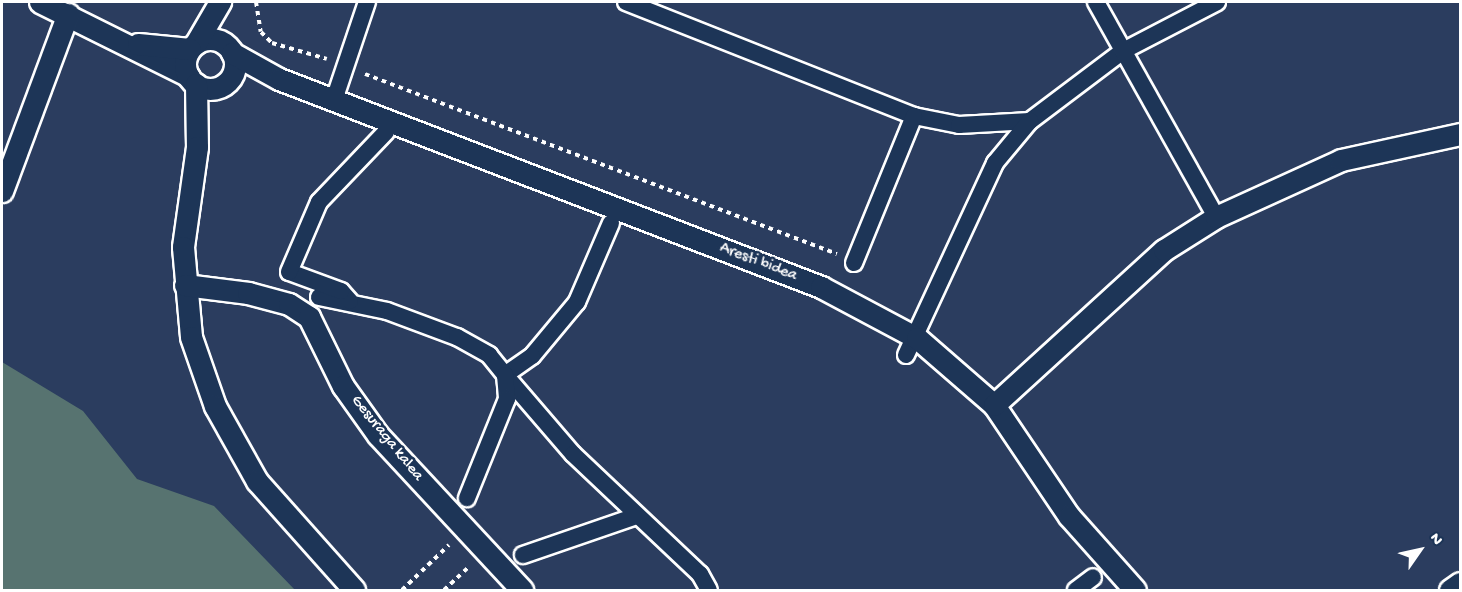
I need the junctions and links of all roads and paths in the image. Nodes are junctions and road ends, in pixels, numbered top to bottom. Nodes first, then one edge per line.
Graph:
1 (40, 2) edge
2 (222, 2) edge
3 (256, 2) edge
4 (367, 2) edge
5 (627, 2) edge
6 (1096, 2) edge
7 (1217, 2) edge
8 (68, 14) junction
9 (131, 44) junction
10 (193, 46) junction
11 (229, 48) junction
12 (1123, 51) junction
13 (348, 67) junction
14 (279, 79) junction
15 (192, 80) junction
16 (223, 84) junction
17 (335, 97) junction
18 (914, 116) junction
19 (1030, 121) junction
20 (386, 132) dead end
21 (1461, 134) edge
22 (197, 147) junction
23 (2, 191) edge
24 (1216, 217) junction
25 (611, 223) dead end
26 (854, 263) joint
27 (185, 285) junction
28 (319, 297) dead end
29 (353, 304) junction
30 (911, 346) junction
31 (505, 375) junction
32 (994, 405) junction
33 (467, 498) dead end
34 (636, 516) junction
35 (454, 541) dead end
36 (523, 555) dead end
37 (473, 563) dead end
38 (1093, 577) dead end
39 (1461, 583) edge
40 (354, 591) edge
41 (402, 591) edge
42 (444, 591) edge
43 (522, 591) edge
44 (709, 591) edge
45 (1076, 591) edge
46 (1135, 591) edge
47 (1450, 591) edge

1 - 8 street
2 - 10 street
2 - 11 street
3 - 13 path
4 - 13 street
5 - 18 street
6 - 12 street
7 - 12 street
8 - 9 street
8 - 23 street
9 - 10 street
9 - 15 street
10 - 11 street
10 - 15 street
11 - 14 street, Aresti bidea
11 - 16 street
12 - 19 street
12 - 24 street
13 - 17 street
13 - 26 path
14 - 16 street, Aresti bidea
14 - 17 street, Aresti bidea
15 - 16 street
15 - 22 street
16 - 22 street
17 - 30 street, Aresti bidea
18 - 19 street
18 - 26 street
19 - 30 street
20 - 29 street
21 - 24 street
22 - 27 street
24 - 32 street
25 - 31 street
27 - 40 street
27 - 43 street, Gesuraga kalea
28 - 29 street
29 - 31 street
30 - 32 street, Aresti bidea
31 - 33 street
31 - 34 street
32 - 46 street, Aresti bidea
34 - 36 street
34 - 44 street
35 - 41 path
37 - 42 path
38 - 45 street
39 - 47 street

